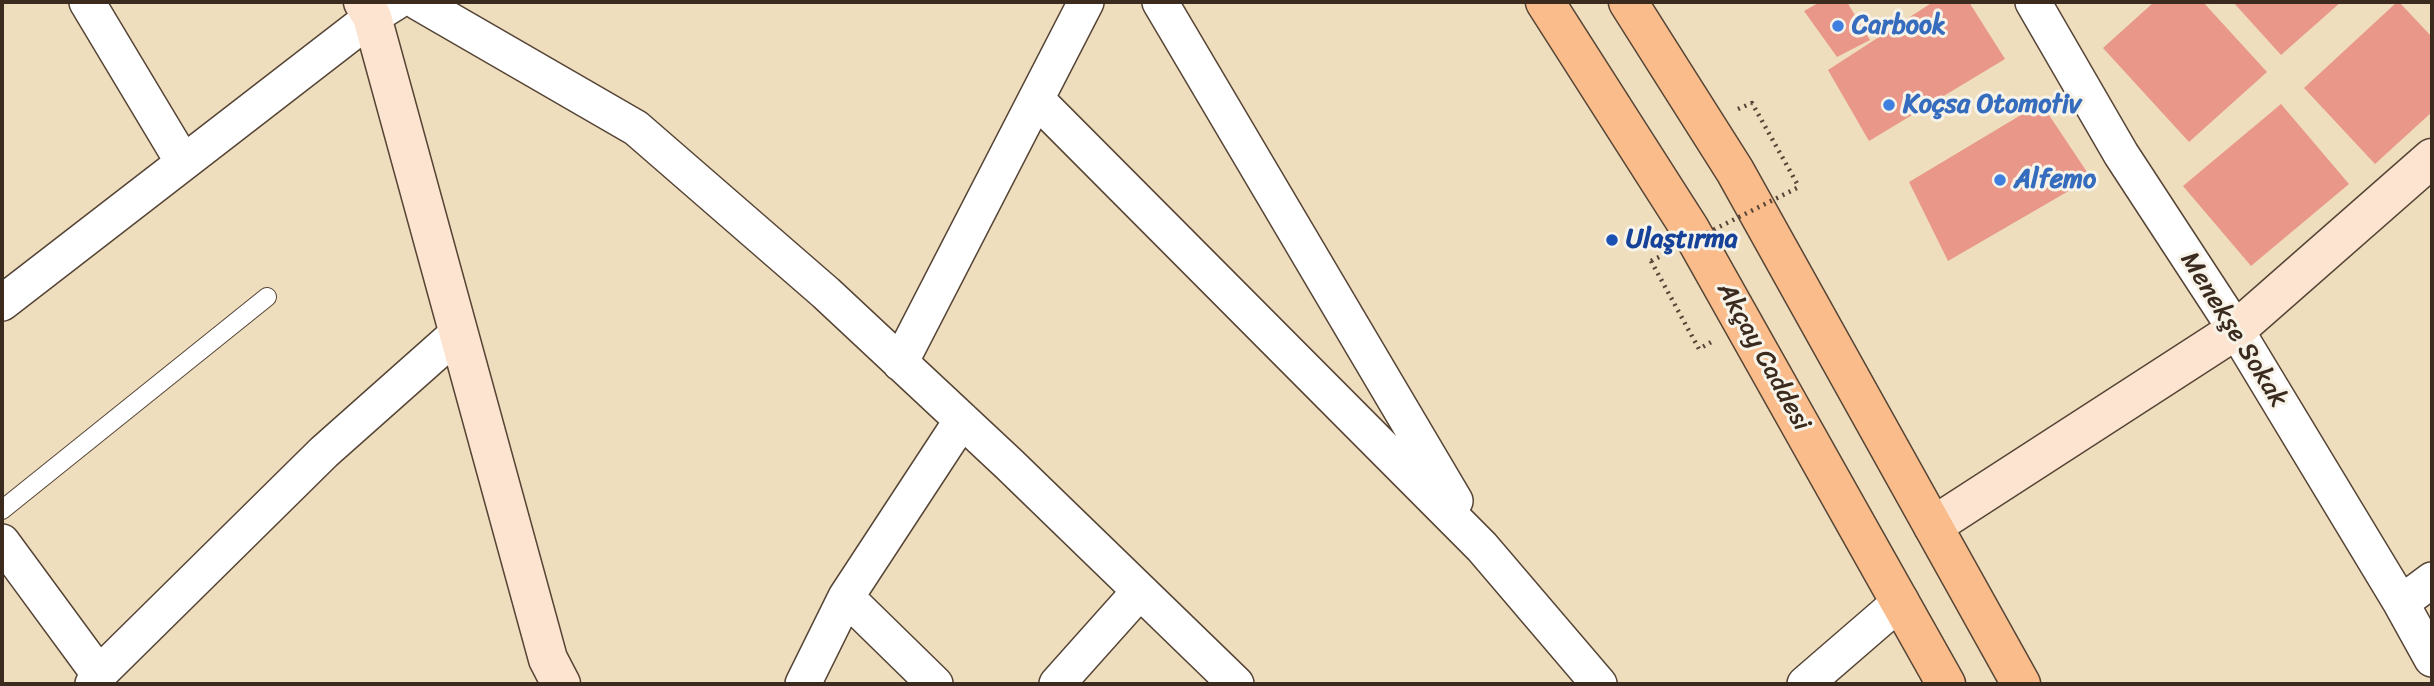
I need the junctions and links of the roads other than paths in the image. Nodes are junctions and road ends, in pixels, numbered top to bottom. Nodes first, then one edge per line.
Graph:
1 (87, 2) edge
2 (418, 2) edge
3 (1086, 2) edge
4 (1160, 2) edge
5 (1545, 2) edge
6 (1628, 2) edge
7 (2033, 2) edge
8 (377, 7) edge
9 (1036, 99) junction
10 (2432, 158) edge
11 (183, 162) junction
12 (9, 288) edge
13 (267, 297) dead end
14 (2236, 330) junction
15 (458, 333) junction
16 (900, 363) junction
17 (962, 420) junction
18 (2, 510) edge
19 (1933, 526) junction
20 (2, 542) edge
21 (1482, 547) junction
22 (2432, 580) edge
23 (1140, 591) junction
24 (846, 597) junction
25 (1900, 601) junction
26 (2401, 603) junction
27 (2432, 659) edge
28 (96, 679) edge
29 (561, 684) edge
30 (803, 684) edge
31 (935, 684) edge
32 (1057, 684) edge
33 (1236, 684) edge
34 (1599, 684) edge
35 (1805, 684) edge
36 (1946, 684) edge
37 (2021, 684) edge

1 - 11 street
2 - 16 street
3 - 9 street
4 - 21 street
5 - 25 highway, Akçay Caddesi
6 - 19 highway
7 - 14 street, Menekşe Sokak
8 - 11 street
8 - 15 street
9 - 16 street
9 - 21 street
10 - 14 street
11 - 12 street
13 - 18 lane
14 - 19 street
14 - 26 street, Menekşe Sokak
15 - 28 street
15 - 29 street
16 - 17 street
17 - 23 street
17 - 24 street
19 - 37 highway
20 - 28 street
21 - 34 street
22 - 26 street
23 - 32 street
23 - 33 street
24 - 30 street
24 - 31 street
25 - 35 street
25 - 36 highway, Akçay Caddesi
26 - 27 street, Menekşe Sokak

